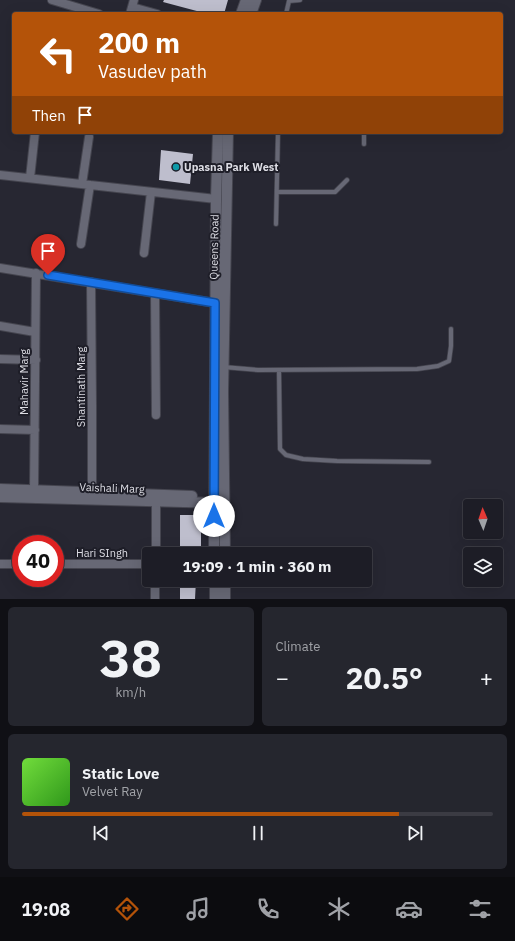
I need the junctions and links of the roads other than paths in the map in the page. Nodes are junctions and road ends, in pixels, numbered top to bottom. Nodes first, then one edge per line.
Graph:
1 (52, 0) edge
2 (246, 0) edge
3 (256, 0) edge
4 (300, 0) edge
5 (132, 7) edge
6 (92, 12) edge
7 (150, 12) edge
8 (242, 12) edge
9 (252, 12) edge
10 (286, 12) edge
11 (35, 134) edge
12 (218, 134) edge
13 (228, 134) edge
14 (278, 134) edge
15 (364, 134) edge
16 (89, 137) dead end
17 (364, 144) dead end
18 (0, 175) edge
19 (30, 178) junction
20 (346, 180) dead end
21 (86, 184) junction
22 (151, 192) junction
23 (277, 192) junction
24 (216, 199) junction
25 (276, 224) dead end
26 (81, 244) dead end
27 (144, 253) dead end
28 (0, 268) edge
29 (36, 273) junction
30 (91, 282) junction
31 (155, 293) junction
32 (215, 303) junction
33 (0, 326) edge
34 (451, 329) dead end
35 (35, 332) junction
36 (0, 359) edge
37 (36, 360) junction
38 (219, 366) junction
39 (279, 370) junction
40 (156, 415) dead end
41 (0, 429) edge
42 (35, 430) junction
43 (429, 462) dead end
44 (0, 489) edge
45 (34, 490) junction
46 (92, 492) junction
47 (0, 497) edge
48 (219, 500) junction
49 (156, 502) junction
50 (156, 547) edge
51 (215, 547) edge
52 (224, 547) edge
53 (0, 564) edge
54 (12, 564) edge
55 (64, 564) edge
56 (142, 564) edge
57 (155, 587) edge
58 (215, 587) edge
59 (225, 587) edge
60 (155, 599) edge
61 (215, 599) edge
62 (225, 599) edge

1 - 6 street
2 - 8 street
3 - 9 street
4 - 10 lane
5 - 7 street
11 - 19 street
12 - 24 street, Queens Road
13 - 38 street, Queens Road
14 - 23 lane
15 - 17 lane
16 - 21 street
18 - 19 street
19 - 21 street
20 - 23 lane
21 - 22 street
21 - 26 street
22 - 24 street
22 - 27 street
23 - 25 lane
24 - 32 street, Queens Road
28 - 29 street
29 - 30 street
29 - 35 street, Mahavir Marg
30 - 31 street
30 - 46 street, Shantinath Marg
31 - 32 street
31 - 40 street
32 - 38 street, Queens Road
33 - 35 street
34 - 39 lane
35 - 37 street, Mahavir Marg
36 - 37 street
37 - 42 street, Mahavir Marg
38 - 39 lane
38 - 48 street, Queens Road
39 - 43 lane
41 - 42 street
42 - 45 street, Mahavir Marg
44 - 45 street, Vaishali Marg
45 - 46 street, Vaishali Marg
46 - 48 street, Vaishali Marg
47 - 49 street, Vaishali Marg
48 - 49 street, Vaishali Marg
48 - 51 street, Queens Road
48 - 52 street, Queens Road
49 - 50 street
53 - 54 street
55 - 56 street, Hari SIngh
57 - 60 street
58 - 61 street
59 - 62 street

